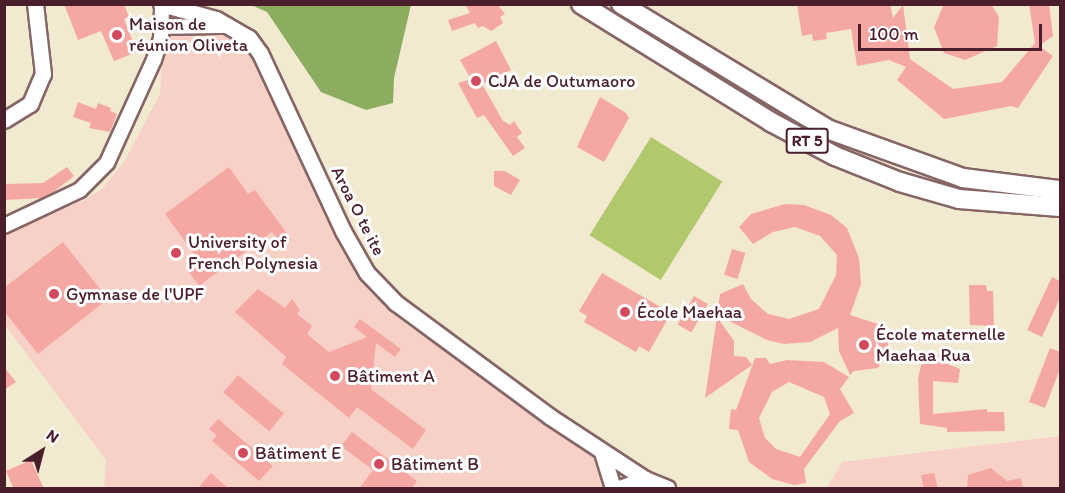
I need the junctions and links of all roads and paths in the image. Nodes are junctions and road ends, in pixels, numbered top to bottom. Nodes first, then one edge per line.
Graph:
1 (35, 4) edge
2 (581, 4) edge
3 (621, 4) edge
4 (161, 6) edge
5 (232, 26) junction
6 (161, 27) junction
7 (4, 120) edge
8 (1060, 190) edge
9 (1060, 207) edge
10 (4, 226) edge
11 (602, 452) junction
12 (645, 479) junction
13 (612, 489) edge
14 (619, 489) edge
15 (667, 489) edge

1 - 7 main road
2 - 9 highway, RT 5
3 - 8 highway, RT 5
4 - 5 main road, Aroa O te ite
4 - 6 street
5 - 6 street
5 - 11 main road, Aroa O te ite
6 - 10 street
11 - 12 main road, Aroa O te ite
11 - 13 main road
12 - 14 main road
12 - 15 main road, Aroa O te ite

